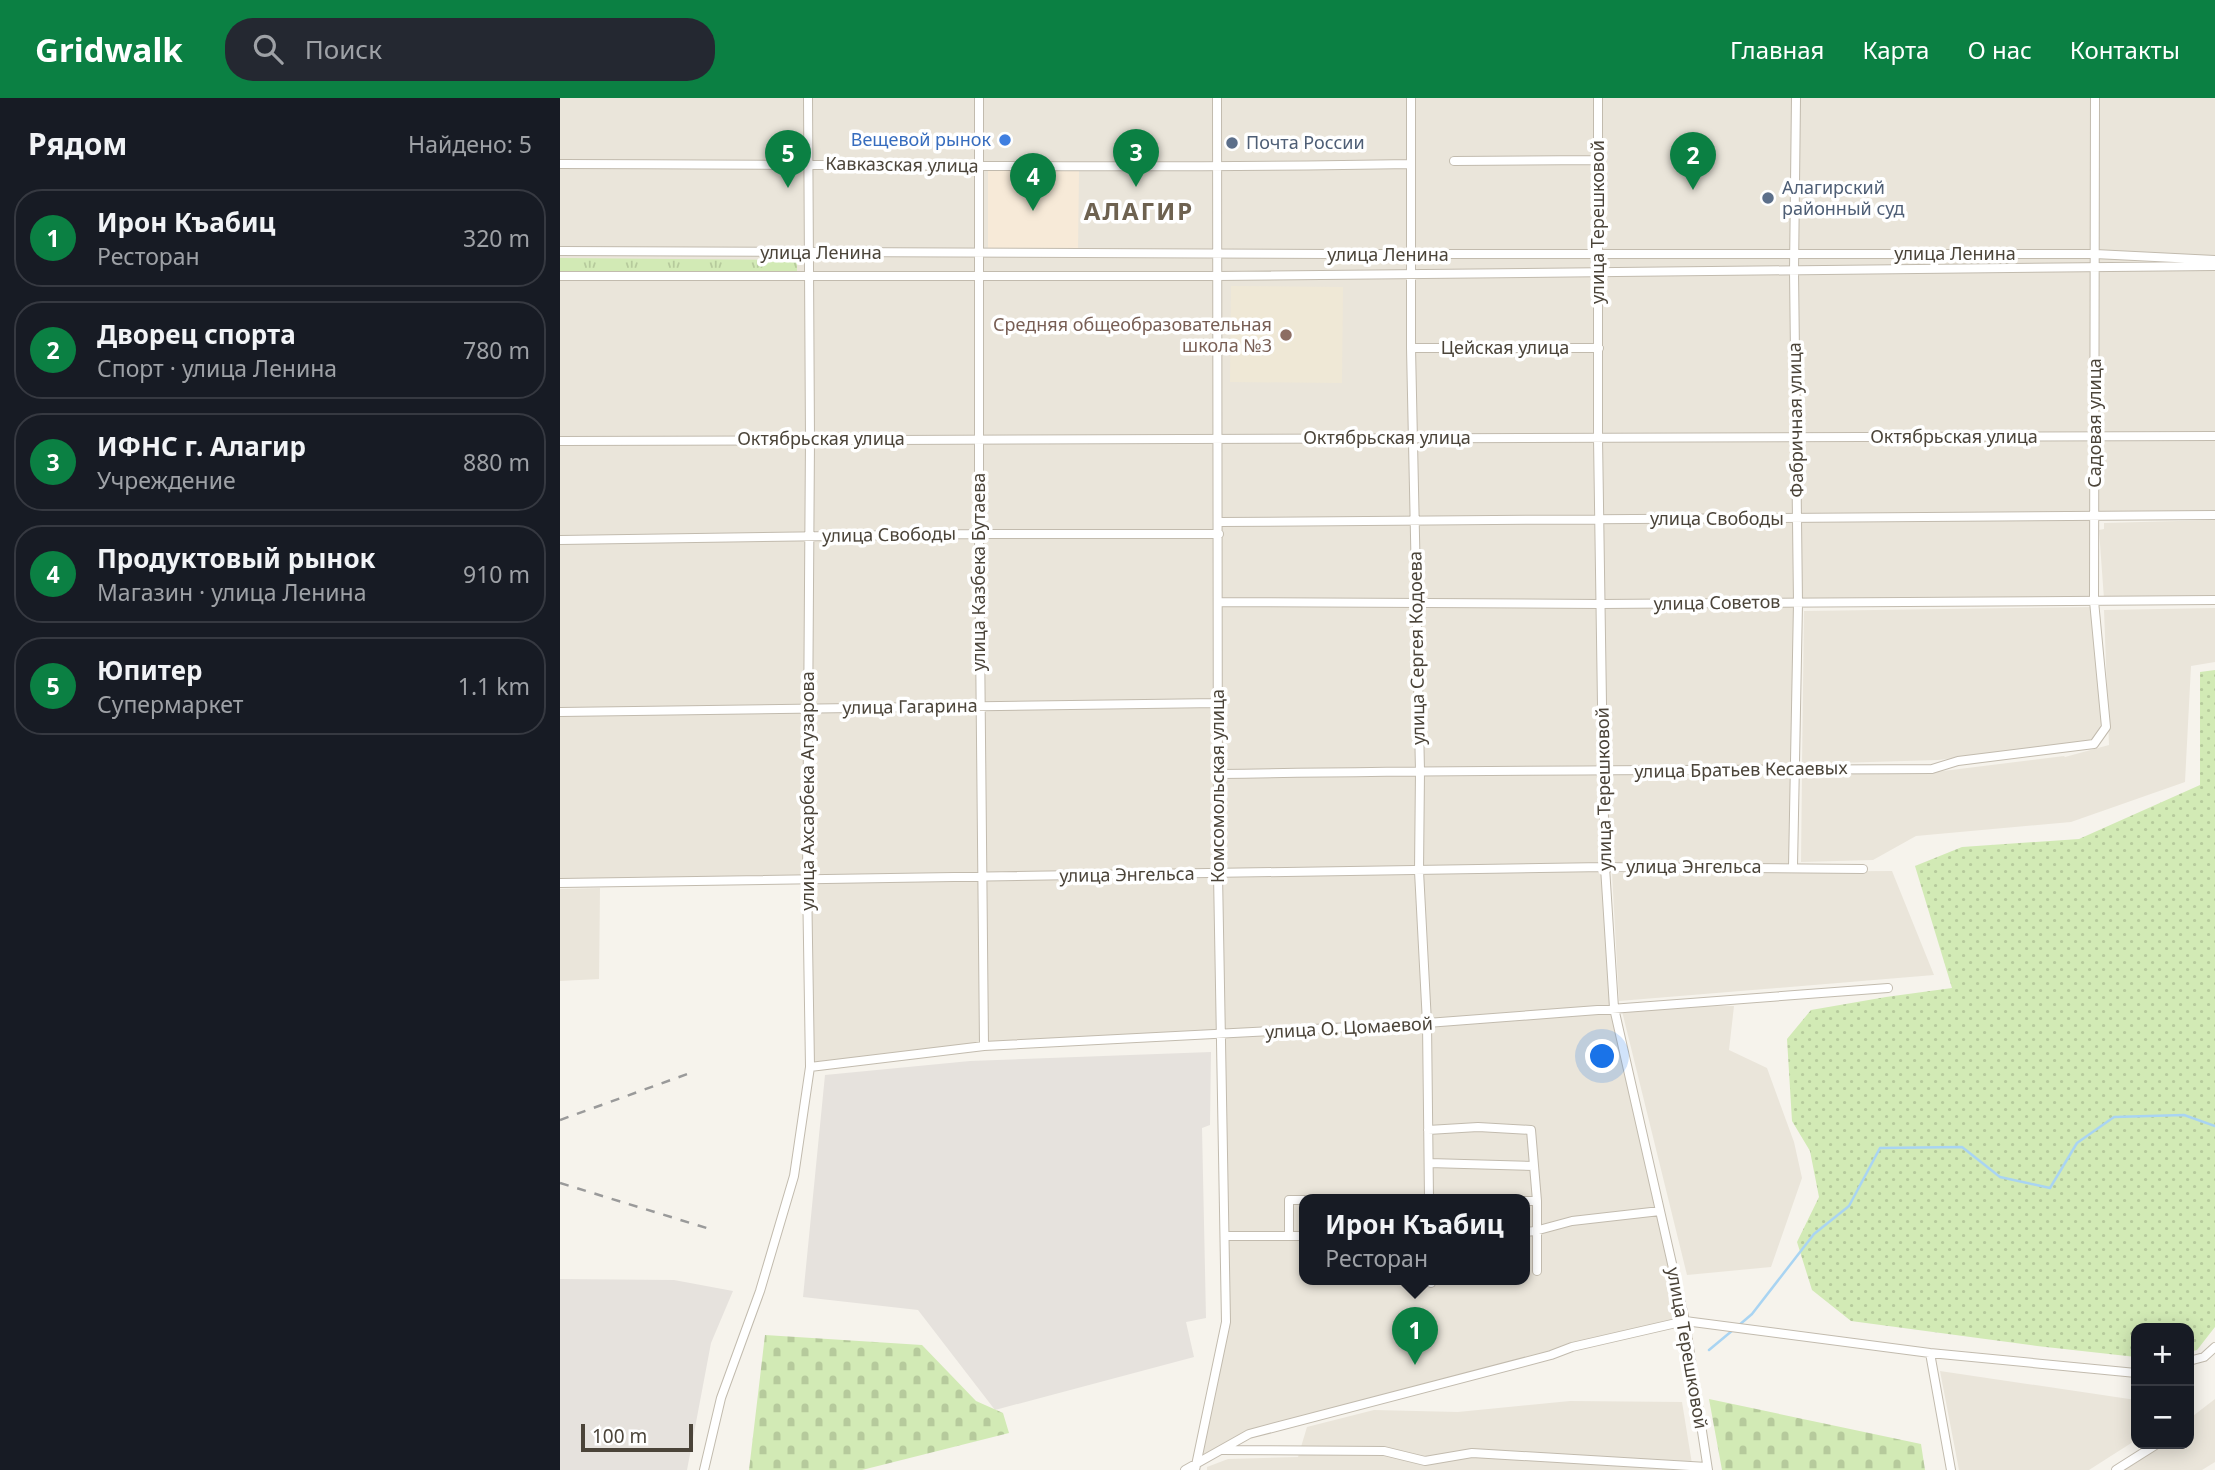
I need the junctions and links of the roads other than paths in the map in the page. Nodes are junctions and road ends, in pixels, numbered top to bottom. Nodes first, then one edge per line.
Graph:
1 (808, 98) edge
2 (979, 98) edge
3 (1217, 98) edge
4 (1411, 98) edge
5 (1598, 98) edge
6 (1796, 98) edge
7 (2095, 98) edge
8 (1598, 160) junction
9 (1454, 161) dead end
10 (560, 164) edge
11 (807, 164) junction
12 (1411, 164) junction
13 (980, 167) junction
14 (1218, 167) junction
15 (560, 251) edge
16 (809, 253) junction
17 (980, 253) junction
18 (1411, 254) junction
19 (1794, 254) junction
20 (2095, 254) junction
21 (1599, 255) junction
22 (1217, 256) junction
23 (2215, 260) edge
24 (2095, 266) junction
25 (2215, 266) edge
26 (1794, 271) junction
27 (1599, 272) junction
28 (1411, 273) junction
29 (560, 276) edge
30 (979, 276) junction
31 (1217, 276) junction
32 (810, 278) junction
33 (1411, 348) junction
34 (1599, 348) junction
35 (2095, 436) junction
36 (2215, 436) edge
37 (1218, 438) junction
38 (1413, 438) junction
39 (1797, 438) junction
40 (810, 439) junction
41 (979, 439) junction
42 (1598, 439) junction
43 (560, 440) edge
44 (2094, 514) junction
45 (2215, 515) edge
46 (1797, 518) junction
47 (1599, 519) junction
48 (1219, 522) junction
49 (1415, 522) junction
50 (979, 534) junction
51 (1219, 534) junction
52 (810, 536) junction
53 (560, 540) edge
54 (2215, 600) edge
55 (2094, 601) junction
56 (1219, 602) junction
57 (1415, 603) junction
58 (1798, 603) junction
59 (1600, 604) junction
60 (1218, 703) junction
61 (980, 706) junction
62 (808, 709) junction
63 (560, 712) edge
64 (2094, 744) joint
65 (1795, 769) junction
66 (1420, 771) junction
67 (1603, 771) junction
68 (1218, 774) junction
69 (1605, 867) junction
70 (1793, 867) junction
71 (1863, 869) dead end
72 (1419, 871) junction
73 (1219, 874) junction
74 (982, 877) junction
75 (807, 879) junction
76 (560, 883) edge
77 (1888, 988) dead end
78 (1614, 1008) junction
79 (1427, 1023) junction
80 (1220, 1035) junction
81 (984, 1046) junction
82 (810, 1066) junction
83 (1428, 1130) junction
84 (1429, 1163) junction
85 (1534, 1166) junction
86 (1429, 1194) edge
87 (1299, 1200) edge
88 (1536, 1200) junction
89 (1530, 1201) edge
90 (1660, 1211) junction
91 (1535, 1231) junction
92 (1530, 1232) edge
93 (1226, 1236) junction
94 (1289, 1236) junction
95 (1299, 1236) edge
96 (1537, 1271) dead end
97 (1685, 1321) junction
98 (2215, 1347) edge
99 (1930, 1353) junction
100 (2194, 1360) edge
101 (2131, 1373) edge
102 (2149, 1449) edge
103 (1220, 1450) junction
104 (1195, 1467) edge
105 (1707, 1469) edge
106 (704, 1470) edge
107 (1185, 1470) edge
108 (1951, 1470) edge
109 (2116, 1470) edge

1 - 11 street, улица Ахсарбека Агузарова
2 - 13 street, улица Казбека Бутаева
3 - 14 street, Комсомольская улица
4 - 12 street, улица Сергея Кодоева
5 - 8 street, улица Терешковой
6 - 19 street, Фабричная улица
7 - 20 street, Садовая улица
8 - 9 street
8 - 21 street, улица Терешковой
10 - 11 street, Кавказская улица
11 - 13 street, Кавказская улица
11 - 16 street, улица Ахсарбека Агузарова
12 - 14 street, Кавказская улица
12 - 18 street, улица Сергея Кодоева
13 - 14 street, Кавказская улица
13 - 17 street, улица Казбека Бутаева
14 - 22 street, Комсомольская улица
15 - 16 street, улица Ленина
16 - 17 street, улица Ленина
16 - 32 street, улица Ахсарбека Агузарова
17 - 22 street, улица Ленина
17 - 30 street, улица Казбека Бутаева
18 - 21 street, улица Ленина
18 - 22 street, улица Ленина
18 - 28 street, улица Сергея Кодоева
19 - 20 street, улица Ленина
19 - 21 street, улица Ленина
19 - 26 street, Фабричная улица
20 - 23 street, улица Ленина
20 - 24 street, Садовая улица
21 - 27 street, улица Терешковой
22 - 31 street, Комсомольская улица
24 - 25 street, улица Ленина
24 - 26 street, улица Ленина
24 - 35 street, Садовая улица
26 - 27 street, улица Ленина
26 - 39 street, Фабричная улица
27 - 28 street, улица Ленина
27 - 34 street, улица Терешковой
28 - 31 street, улица Ленина
28 - 33 street, улица Сергея Кодоева
29 - 32 street, улица Ленина
30 - 31 street, улица Ленина
30 - 32 street, улица Ленина
30 - 41 street, улица Казбека Бутаева
31 - 37 street, Комсомольская улица
32 - 40 street, улица Ахсарбека Агузарова
33 - 34 street, Цейская улица
33 - 38 street, улица Сергея Кодоева
34 - 42 street, улица Терешковой
35 - 36 street, Октябрьская улица
35 - 39 street, Октябрьская улица
35 - 44 street, Садовая улица
37 - 38 street, Октябрьская улица
37 - 41 street, Октябрьская улица
37 - 48 street, Комсомольская улица
38 - 42 street, Октябрьская улица
38 - 49 street, улица Сергея Кодоева
39 - 42 street, Октябрьская улица
39 - 46 street, Фабричная улица
40 - 41 street, Октябрьская улица
40 - 43 street, Октябрьская улица
40 - 52 street, улица Ахсарбека Агузарова
41 - 50 street, улица Казбека Бутаева
42 - 47 street, улица Терешковой
44 - 45 street, улица Свободы
44 - 46 street, улица Свободы
44 - 55 street, Садовая улица
46 - 47 street, улица Свободы
46 - 58 street, Фабричная улица
47 - 49 street, улица Свободы
47 - 59 street, улица Терешковой
48 - 49 street, улица Свободы
48 - 51 street, Комсомольская улица
49 - 57 street, улица Сергея Кодоева
50 - 51 street, улица Свободы
50 - 52 street, улица Свободы
50 - 61 street, улица Казбека Бутаева
51 - 56 street, Комсомольская улица
52 - 53 street, улица Свободы
52 - 62 street, улица Ахсарбека Агузарова
54 - 55 street, улица Советов
55 - 58 street, улица Советов
55 - 64 street, Садовая улица
56 - 57 street, улица Советов
56 - 60 street, Комсомольская улица
57 - 59 street, улица Советов
57 - 66 street, улица Сергея Кодоева
58 - 59 street, улица Советов
58 - 65 street, Фабричная улица
59 - 67 street, улица Терешковой
60 - 61 street, улица Гагарина
60 - 68 street, Комсомольская улица
61 - 62 street, улица Гагарина
61 - 74 street, улица Казбека Бутаева
62 - 63 street, улица Гагарина
62 - 75 street, улица Ахсарбека Агузарова
64 - 65 street, улица Братьев Кесаевых
65 - 67 street, улица Братьев Кесаевых
65 - 70 street, Фабричная улица
66 - 67 street, улица Братьев Кесаевых
66 - 68 street, улица Братьев Кесаевых
66 - 72 street, улица Сергея Кодоева
67 - 69 street, улица Терешковой
68 - 73 street, Комсомольская улица
69 - 70 street, улица Энгельса
69 - 72 street, улица Энгельса
69 - 78 street, улица Терешковой
70 - 71 street, улица Энгельса
72 - 73 street, улица Энгельса
72 - 79 street, улица Сергея Кодоева
73 - 74 street, улица Энгельса
73 - 80 street, Комсомольская улица
74 - 75 street, улица Энгельса
74 - 81 street, улица Казбека Бутаева
75 - 76 street, улица Энгельса
75 - 82 street, улица Ахсарбека Агузарова
77 - 78 street, улица О. Цомаевой
78 - 79 street, улица О. Цомаевой
78 - 90 street, улица Терешковой
79 - 80 street, улица О. Цомаевой
79 - 83 street, улица Сергея Кодоева
80 - 81 street, улица О. Цомаевой
80 - 93 street, Комсомольская улица
81 - 82 street, улица О. Цомаевой
82 - 106 street, улица Ахсарбека Агузарова
83 - 84 street, улица Сергея Кодоева
83 - 85 street
84 - 85 street
84 - 86 street, улица Сергея Кодоева
85 - 88 street
87 - 94 street
88 - 89 street
88 - 91 street
90 - 91 street
90 - 97 street, улица Терешковой
91 - 92 street
91 - 96 street
93 - 94 street
93 - 104 street, Комсомольская улица
94 - 95 street
97 - 99 street
97 - 103 street
97 - 105 street, улица Терешковой
98 - 100 street
99 - 101 street
99 - 108 street
102 - 109 street
103 - 104 street
103 - 105 street
104 - 107 street

